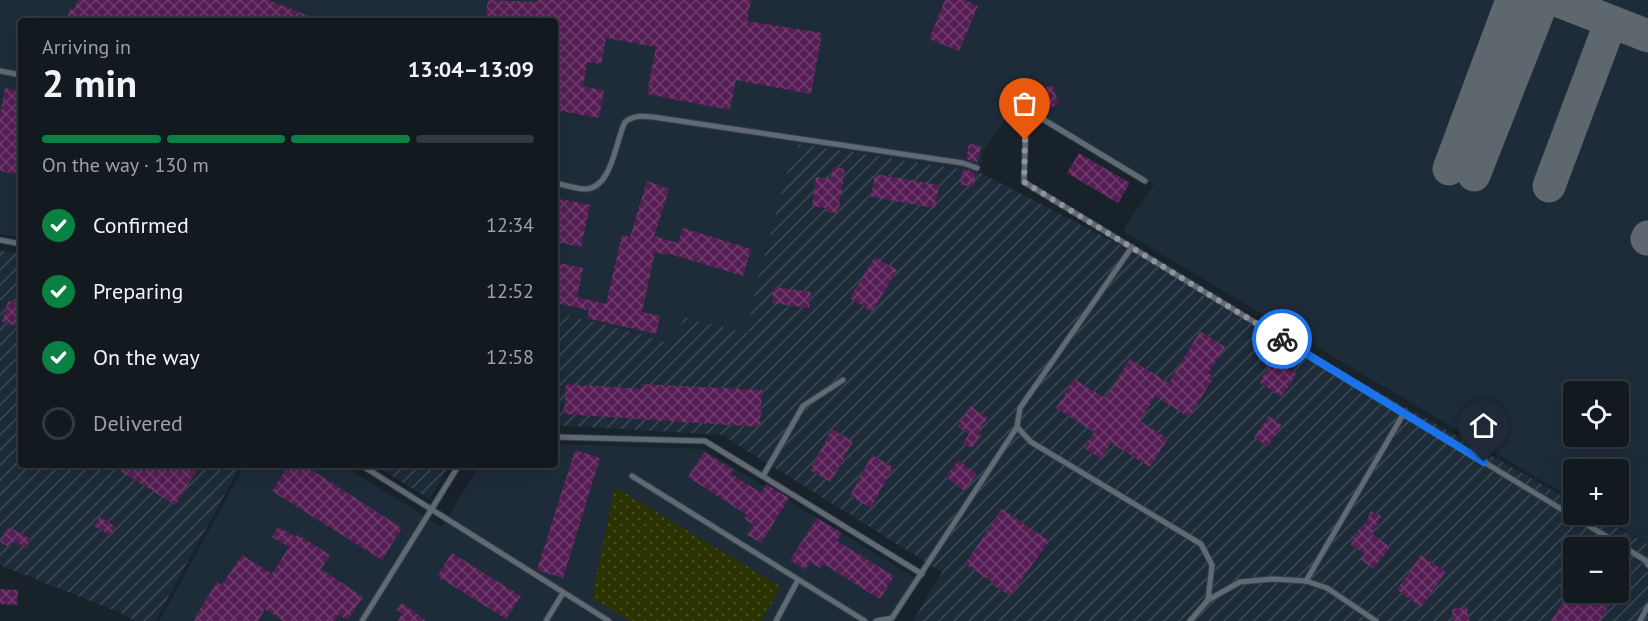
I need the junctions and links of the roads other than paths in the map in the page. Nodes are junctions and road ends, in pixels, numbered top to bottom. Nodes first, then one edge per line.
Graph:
1 (0, 71) edge
2 (18, 74) edge
3 (977, 168) dead end
4 (1144, 181) dead end
5 (558, 184) edge
6 (0, 240) edge
7 (18, 243) edge
8 (1132, 247) junction
9 (843, 380) dead end
10 (1404, 413) junction
11 (1017, 427) junction
12 (558, 437) edge
13 (366, 468) edge
14 (457, 468) edge
15 (632, 476) dead end
16 (763, 476) junction
17 (430, 510) junction
18 (1648, 565) edge
19 (922, 574) junction
20 (798, 580) junction
21 (1306, 581) junction
22 (563, 593) junction
23 (1208, 600) junction
24 (1648, 606) edge
25 (362, 621) edge
26 (546, 621) edge
27 (609, 621) edge
28 (776, 621) edge
29 (865, 621) edge
30 (876, 621) edge
31 (1190, 621) edge
32 (1376, 621) edge
33 (1640, 621) edge

1 - 2 lane
3 - 5 lane
4 - 8 lane
6 - 7 lane
8 - 10 lane
8 - 11 lane
9 - 16 lane
10 - 18 lane
10 - 21 lane
11 - 19 lane
11 - 23 lane
12 - 16 lane
13 - 17 lane
14 - 17 lane
15 - 20 lane
16 - 19 lane
17 - 22 lane
17 - 25 lane
19 - 30 lane
20 - 28 lane
20 - 29 lane
21 - 23 lane
21 - 32 lane
22 - 26 lane
22 - 27 lane
23 - 31 lane
24 - 33 lane

